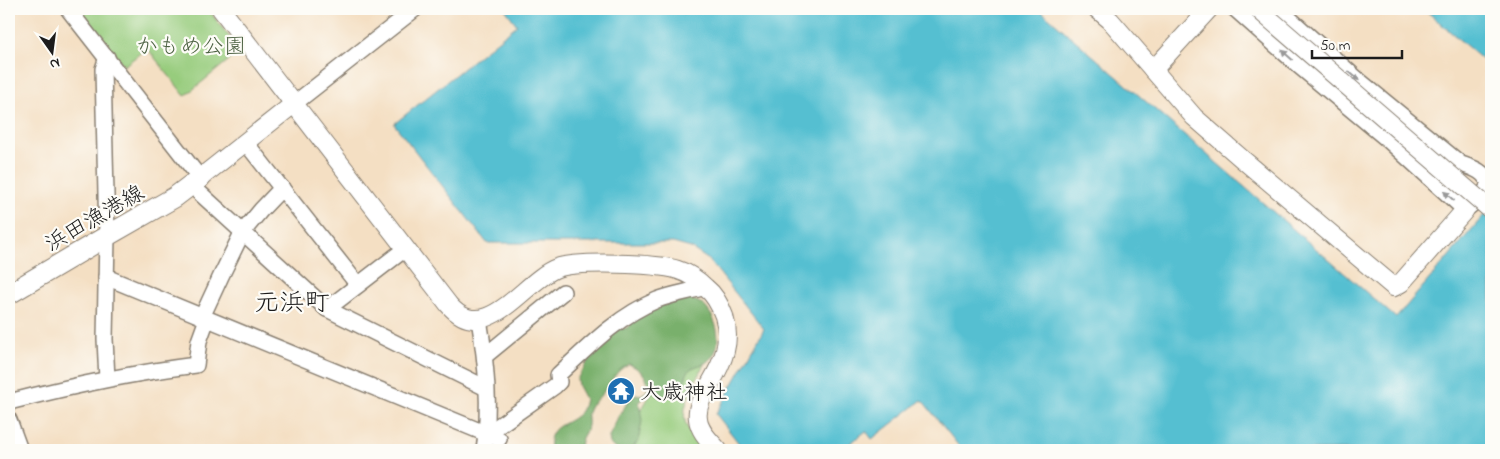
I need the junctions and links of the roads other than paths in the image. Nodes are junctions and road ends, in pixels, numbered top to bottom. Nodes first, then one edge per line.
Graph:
1 (68, 9) edge
2 (221, 9) edge
3 (415, 9) edge
4 (1097, 9) edge
5 (1209, 9) edge
6 (1235, 9) edge
7 (1258, 9) edge
8 (1279, 9) edge
9 (107, 57) junction
10 (1153, 70) junction
11 (295, 104) junction
12 (246, 142) junction
13 (195, 182) junction
14 (282, 188) junction
15 (1464, 210) junction
16 (1491, 210) edge
17 (242, 233) junction
18 (107, 236) junction
19 (405, 249) junction
20 (106, 277) junction
21 (358, 285) junction
22 (705, 287) junction
23 (563, 292) dead end
24 (9, 294) edge
25 (327, 309) junction
26 (205, 318) junction
27 (479, 318) junction
28 (484, 356) junction
29 (107, 379) junction
30 (486, 388) junction
31 (9, 402) edge
32 (10, 428) edge
33 (493, 437) junction
34 (20, 450) edge
35 (484, 450) edge
36 (718, 450) edge

1 - 9 street
2 - 11 street
3 - 11 street
4 - 10 street
5 - 10 street
15 -> 6 street
7 - 16 street, bridge
8 -> 15 street
9 - 13 street
9 - 18 street
10 - 15 street
11 - 12 street
11 - 19 street
12 - 13 street
12 - 14 street
13 - 17 street
13 - 18 main road, 浜田漁港線
14 - 17 street
14 - 21 street
17 - 25 street
17 - 26 street
18 - 20 street
18 - 24 main road, 浜田漁港線
19 - 21 street
19 - 27 street
20 - 26 street
20 - 29 street
21 - 25 street
22 - 27 street
22 - 33 street
22 - 36 street
23 - 28 street
25 - 30 street
26 - 29 street
26 - 33 street
27 - 28 street
28 - 30 street
29 - 31 street
30 - 33 street
32 - 34 street
33 - 35 street

